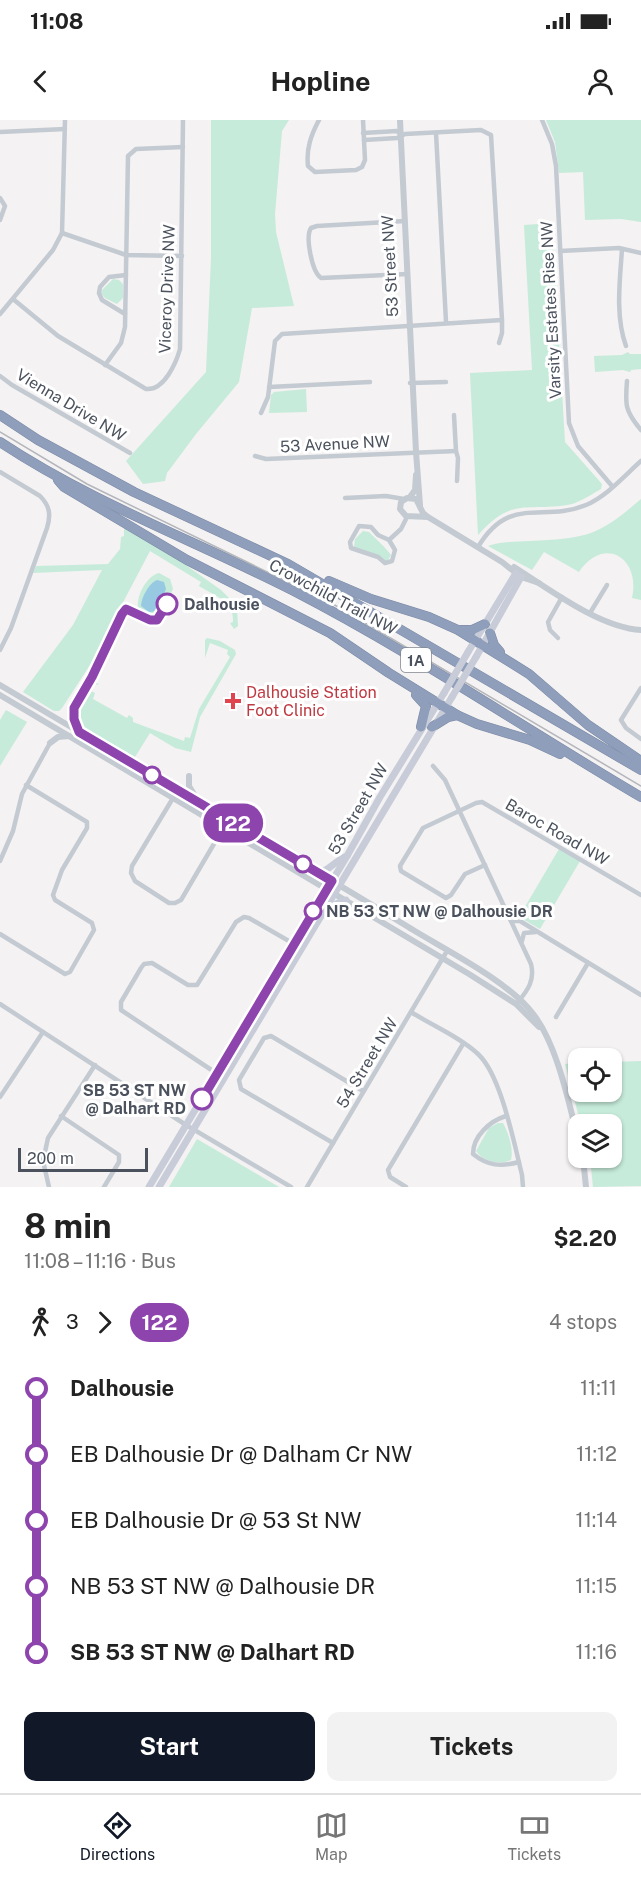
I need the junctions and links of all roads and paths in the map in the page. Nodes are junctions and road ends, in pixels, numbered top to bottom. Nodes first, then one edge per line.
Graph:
1 (65, 120) edge
2 (183, 120) edge
3 (320, 120) edge
4 (363, 120) edge
5 (398, 120) edge
6 (542, 120) edge
7 (65, 129) junction
8 (0, 132) edge
9 (363, 133) junction
10 (436, 133) junction
11 (398, 135) junction
12 (364, 140) junction
13 (183, 147) junction
14 (0, 198) edge
15 (0, 220) edge
16 (403, 221) junction
17 (63, 233) junction
18 (622, 249) junction
19 (560, 251) junction
20 (641, 253) edge
21 (126, 255) junction
22 (182, 256) junction
23 (406, 274) junction
24 (126, 275) junction
25 (13, 298) junction
26 (0, 314) edge
27 (125, 314) junction
28 (502, 320) junction
29 (446, 322) junction
30 (409, 327) junction
31 (499, 343) dead end
32 (626, 346) dead end
33 (105, 365) junction
34 (0, 376) edge
35 (627, 381) dead end
36 (370, 382) dead end
37 (446, 382) dead end
38 (412, 383) junction
39 (269, 387) junction
40 (261, 413) dead end
41 (0, 415) edge
42 (454, 415) dead end
43 (641, 430) edge
44 (0, 442) edge
45 (456, 451) junction
46 (416, 452) junction
47 (130, 453) dead end
48 (255, 456) dead end
49 (641, 461) edge
50 (0, 472) edge
51 (417, 472) junction
52 (55, 476) junction
53 (457, 481) dead end
54 (612, 486) junction
55 (345, 498) dead end
56 (405, 501) junction
57 (420, 505) junction
58 (406, 517) junction
59 (428, 517) junction
60 (389, 540) junction
61 (478, 547) junction
62 (288, 564) junction
63 (520, 573) junction
64 (607, 585) dead end
65 (562, 597) junction
66 (590, 613) junction
67 (488, 628) junction
68 (458, 630) junction
69 (641, 630) edge
70 (558, 638) dead end
71 (478, 643) junction
72 (0, 650) edge
73 (506, 659) junction
74 (389, 673) junction
75 (0, 685) edge
76 (641, 688) edge
77 (0, 695) edge
78 (440, 705) junction
79 (74, 708) dead end
80 (457, 715) junction
81 (48, 723) junction
82 (421, 727) junction
83 (432, 727) junction
84 (79, 732) junction
85 (70, 736) junction
86 (641, 739) edge
87 (50, 743) junction
88 (641, 761) edge
89 (433, 766) dead end
90 (641, 770) edge
91 (189, 776) dead end
92 (605, 776) junction
93 (26, 785) junction
94 (641, 797) edge
95 (173, 798) junction
96 (201, 804) junction
97 (459, 810) junction
98 (228, 820) junction
99 (224, 828) junction
100 (347, 856) junction
101 (0, 861) edge
102 (485, 865) junction
103 (318, 874) junction
104 (332, 881) junction
105 (339, 885) junction
106 (327, 889) junction
107 (334, 893) junction
108 (641, 895) edge
109 (346, 900) junction
110 (323, 912) junction
111 (512, 921) junction
112 (539, 933) junction
113 (0, 934) edge
114 (293, 944) junction
115 (523, 945) junction
116 (301, 949) junction
117 (447, 951) junction
118 (442, 958) junction
119 (588, 963) junction
120 (641, 995) edge
121 (518, 1002) junction
122 (0, 1004) edge
123 (411, 1012) junction
124 (556, 1017) dead end
125 (43, 1032) junction
126 (463, 1044) junction
127 (95, 1065) junction
128 (216, 1073) junction
129 (363, 1091) junction
130 (0, 1097) edge
131 (571, 1114) edge
132 (62, 1116) junction
133 (506, 1116) junction
134 (186, 1125) junction
135 (194, 1129) junction
136 (333, 1143) junction
137 (519, 1162) junction
138 (584, 1168) edge
139 (49, 1187) edge
140 (104, 1187) edge
141 (149, 1187) edge
142 (159, 1187) edge
143 (291, 1187) edge
144 (307, 1187) edge
145 (406, 1187) edge
146 (522, 1187) edge
147 (586, 1187) edge

1 - 7 street
2 - 13 street, Viceroy Drive NW
3 - 12 street
4 - 9 street
5 - 11 street, 53 Street NW
6 - 19 street, Varsity Estates Rise NW
7 - 8 street
7 - 17 street
9 - 11 street
9 - 12 street
10 - 11 street
10 - 28 street
10 - 29 street
11 - 12 street
11 - 16 street, 53 Street NW
13 - 21 street
13 - 22 street, Viceroy Drive NW
14 - 15 street
16 - 23 street, 53 Street NW
16 - 23 street
17 - 21 street
17 - 25 street
18 - 19 street
18 - 20 street
18 - 32 street
19 - 54 street, Varsity Estates Rise NW
21 - 22 street
21 - 24 street
22 - 33 street, Viceroy Drive NW
23 - 30 street, 53 Street NW
24 - 27 street
24 - 27 street
25 - 26 street
25 - 33 street, Viceroy Drive NW
27 - 33 street
28 - 29 street
28 - 31 street
29 - 30 street
30 - 38 street, 53 Street NW
30 - 39 street
34 - 47 street, Vienna Drive NW
35 - 43 street
36 - 39 street
37 - 38 street
38 - 46 street, 53 Street NW
39 - 40 street
41 - 62 highway, Crowchild Trail NW / 1A
42 - 45 street
44 - 52 highway, Crowchild Trail NW / 1A
45 - 46 street, 53 Avenue NW
45 - 53 street
46 - 48 street, 53 Avenue NW
46 - 51 street, 53 Street NW
49 - 54 street
50 - 72 street
51 - 56 street, 53 Street NW
51 - 57 street, 53 Street NW
52 - 74 highway
52 - 92 highway, Crowchild Trail NW / 1A
54 - 61 street
55 - 56 street
56 - 57 street
56 - 58 street
57 - 59 street
58 - 59 street
58 - 60 street
59 - 61 street
60 - 60 street
61 - 63 street
62 - 68 highway
62 - 90 highway, Crowchild Trail NW / 1A
63 - 65 street
63 - 67 main road, 53 Street NW
64 - 66 street
65 - 66 street
65 - 70 street
66 - 69 street
67 - 68 highway
67 - 71 main road, 53 Street NW
67 - 73 highway
68 - 71 highway
71 - 73 highway
71 - 78 main road, 53 Street NW, bridge
71 - 78 main road, 53 Street NW, bridge
73 - 88 highway
74 - 78 highway
74 - 82 highway
75 - 84 street
76 - 86 street
77 - 81 street
78 - 80 highway
78 - 82 main road, 53 Street NW
78 - 83 main road, 53 Street NW
79 - 84 street
80 - 83 highway
80 - 92 highway
81 - 85 street
81 - 87 street
82 - 100 main road, 53 Street NW
83 - 105 main road, 53 Street NW
84 - 96 street
85 - 87 street
85 - 95 street
87 - 93 street
89 - 97 street
91 - 96 street
92 - 94 highway, Crowchild Trail NW / 1A
93 - 101 street
93 - 113 street
95 - 99 street
95 - 99 street
96 - 98 street
97 - 102 street
97 - 102 street, Baroc Road NW
97 - 108 street, Baroc Road NW
98 - 99 street
98 - 103 street
99 - 106 street
100 - 103 main road
100 - 104 main road, 53 Street NW
102 - 111 street
103 - 104 street
104 - 105 street
104 - 106 main road, 53 Street NW
105 - 107 main road, 53 Street NW
105 - 117 street
106 - 107 street
106 - 114 main road, 53 Street NW
107 - 109 street
107 - 110 main road, 53 Street NW
109 - 110 main road
109 - 118 street
110 - 116 main road, 53 Street NW
111 - 112 street
111 - 115 street
112 - 115 street
112 - 119 street
114 - 116 street
114 - 128 main road, 53 Street NW
114 - 128 street
115 - 121 street
116 - 135 main road, 53 Street NW
117 - 118 street, 54 Street NW
117 - 121 street
118 - 121 street
118 - 123 street, 54 Street NW
119 - 120 street
119 - 124 street
121 - 131 street
122 - 125 street
123 - 126 street
123 - 129 street, 54 Street NW
125 - 127 street
125 - 130 street
126 - 133 street
126 - 145 street
127 - 132 street
127 - 134 street
128 - 134 main road, 53 Street NW
129 - 136 street, 54 Street NW
129 - 136 street
132 - 139 street
132 - 140 street
133 - 137 street
133 - 137 street
134 - 135 street
134 - 141 main road, 53 Street NW
135 - 142 main road, 53 Street NW
135 - 143 street
136 - 144 street, 54 Street NW
137 - 146 street
138 - 147 street

